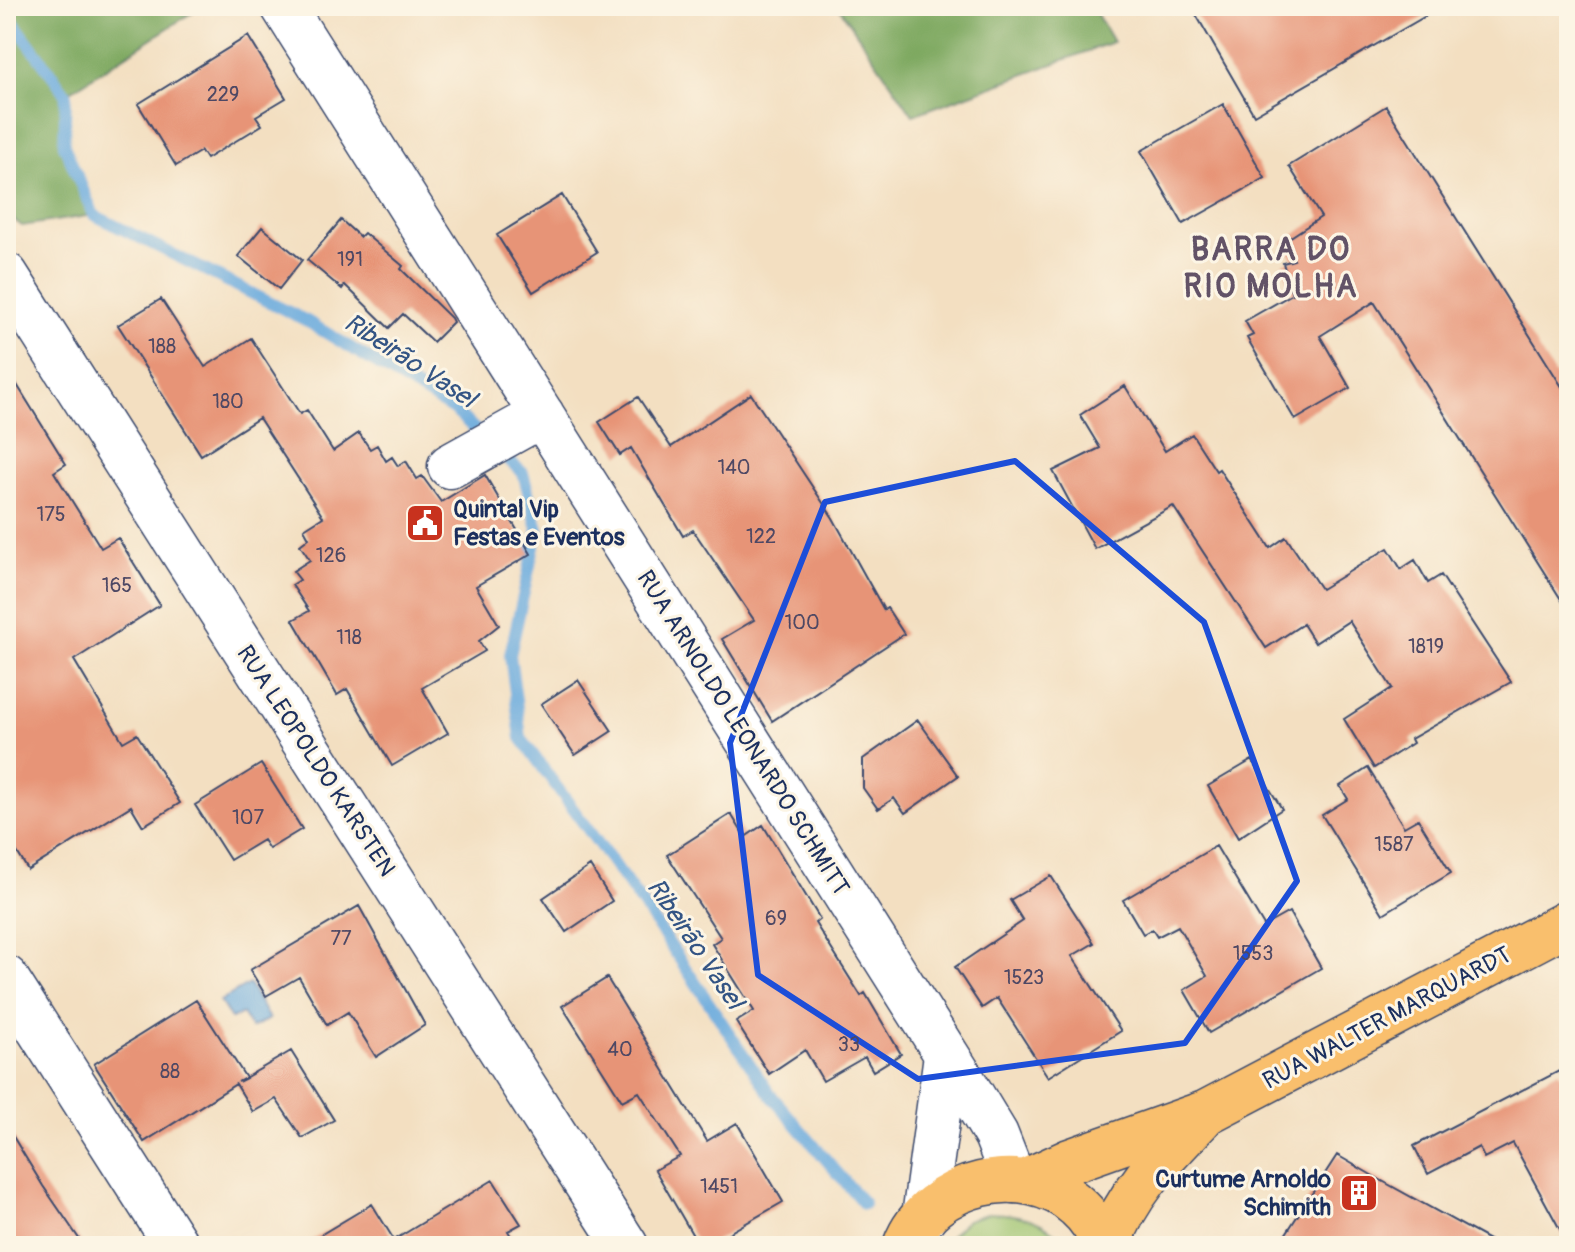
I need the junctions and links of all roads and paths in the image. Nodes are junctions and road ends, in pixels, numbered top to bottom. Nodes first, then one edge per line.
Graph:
1 (283, 6) edge
2 (6, 275) edge
3 (1569, 922) edge
4 (6, 978) edge
5 (946, 1055) junction
6 (1205, 1113) junction
7 (1019, 1181) junction
8 (909, 1236) edge
9 (177, 1246) edge
10 (626, 1246) edge
11 (1107, 1246) edge

1 - 5 street, RUA ARNOLDO LEONARDO SCHMITT
2 - 10 street, RUA LEOPOLDO KARSTEN
3 - 6 main road, RUA WALTER MARQUARDT
4 - 9 street
5 - 7 street, RUA ARNOLDO LEONARDO SCHMITT
5 - 8 street
6 - 7 main road, RUA WALTER MARQUARDT
6 - 11 main road, RUA WALTER MARQUARDT
7 - 8 main road
7 - 11 main road

